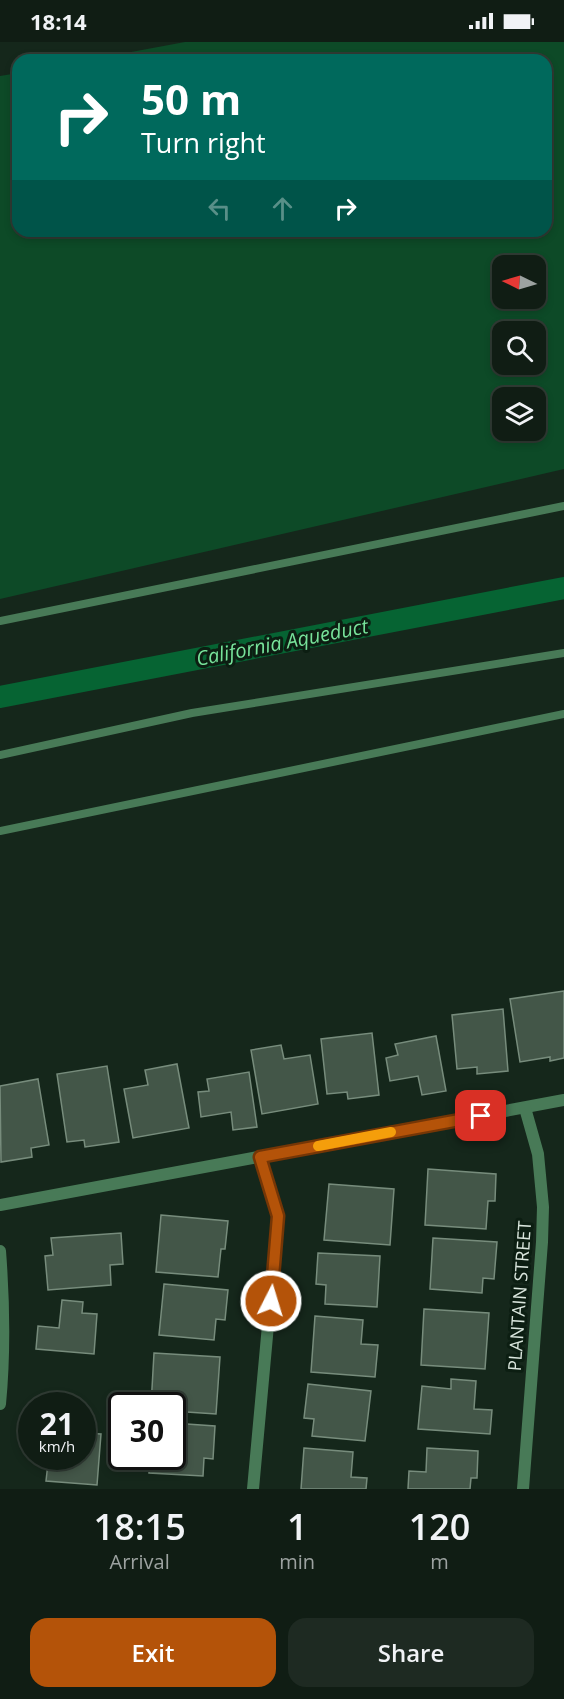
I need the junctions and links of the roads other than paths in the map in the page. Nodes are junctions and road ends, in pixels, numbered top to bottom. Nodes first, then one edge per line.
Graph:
1 (564, 506) edge
2 (0, 621) edge
3 (564, 653) edge
4 (564, 714) edge
5 (0, 755) edge
6 (0, 831) edge
7 (564, 1100) edge
8 (525, 1108) junction
9 (260, 1157) junction
10 (0, 1205) edge
11 (0, 1251) edge
12 (0, 1404) edge
13 (253, 1489) edge
14 (523, 1489) edge

1 - 2 lane
3 - 5 lane
4 - 6 lane
7 - 8 street
8 - 9 street
8 - 14 street, PLANTAIN STREET
9 - 10 street
9 - 13 street
11 - 12 street

